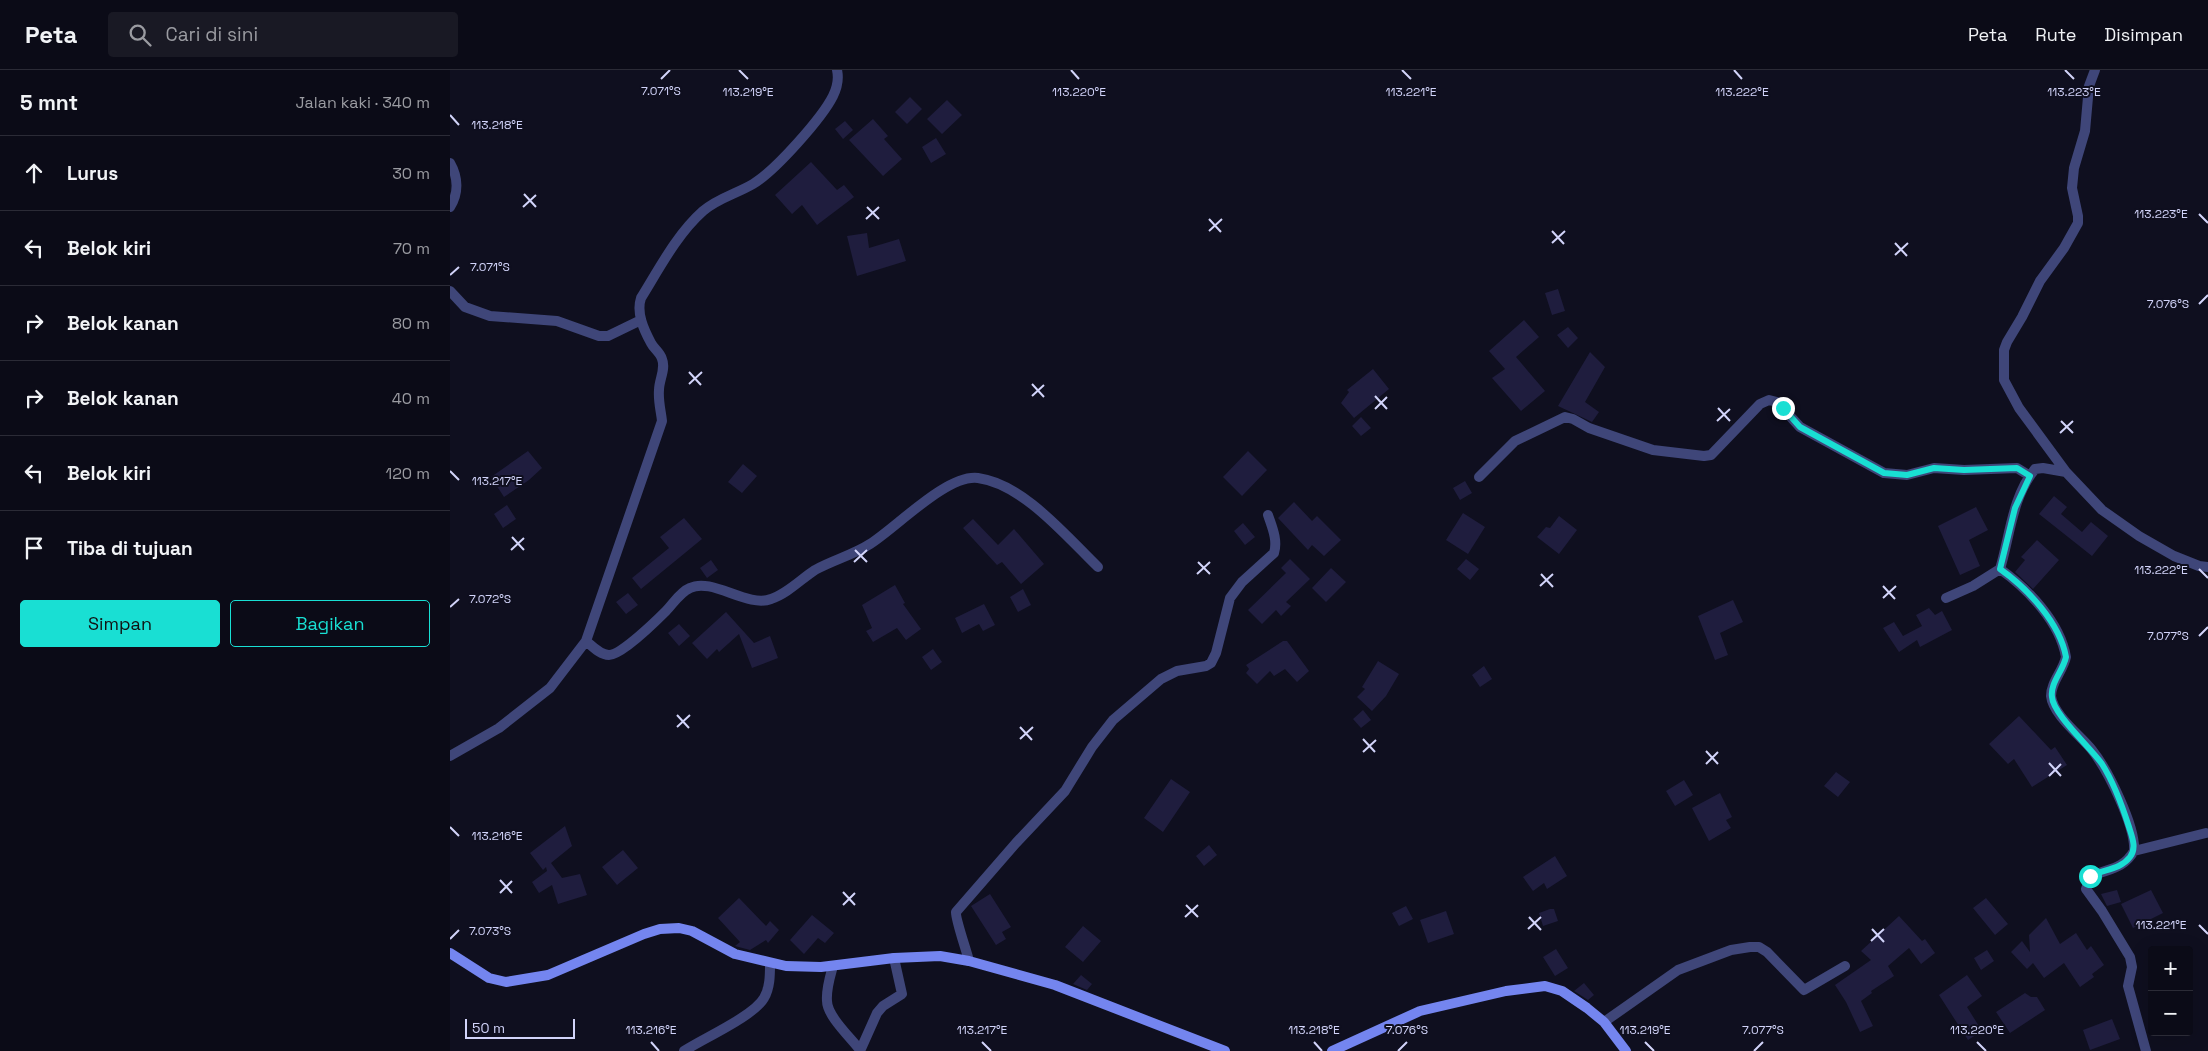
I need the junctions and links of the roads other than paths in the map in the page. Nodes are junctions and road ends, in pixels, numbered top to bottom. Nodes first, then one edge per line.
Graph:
1 (837, 70) edge
2 (2095, 70) edge
3 (450, 163) edge
4 (450, 208) edge
5 (450, 291) edge
6 (641, 320) junction
7 (2066, 472) junction
8 (2030, 476) junction
9 (1479, 477) dead end
10 (1268, 514) dead end
11 (1098, 566) dead end
12 (2208, 567) edge
13 (2000, 569) junction
14 (1946, 598) dead end
15 (586, 642) junction
16 (450, 756) edge
17 (2206, 833) dead end
18 (2134, 851) junction
19 (450, 953) edge
20 (894, 958) junction
21 (969, 961) junction
22 (770, 964) junction
23 (833, 966) junction
24 (1845, 966) dead end
25 (1604, 1022) junction
26 (860, 1050) edge
27 (684, 1051) edge
28 (1225, 1051) edge
29 (1332, 1051) edge
30 (1626, 1051) edge
31 (2146, 1051) edge

1 - 6 street
2 - 7 street
3 - 4 street
5 - 6 street
6 - 15 street
7 - 8 street
7 - 12 street
8 - 9 street
8 - 13 street
10 - 21 street
11 - 15 street
13 - 14 street
13 - 18 street
15 - 16 street
17 - 18 street
18 - 31 street
19 - 22 street
20 - 21 street
20 - 23 street
20 - 26 street
21 - 28 street
22 - 23 street
22 - 27 street
23 - 26 street
24 - 25 street
25 - 29 street
25 - 30 street

